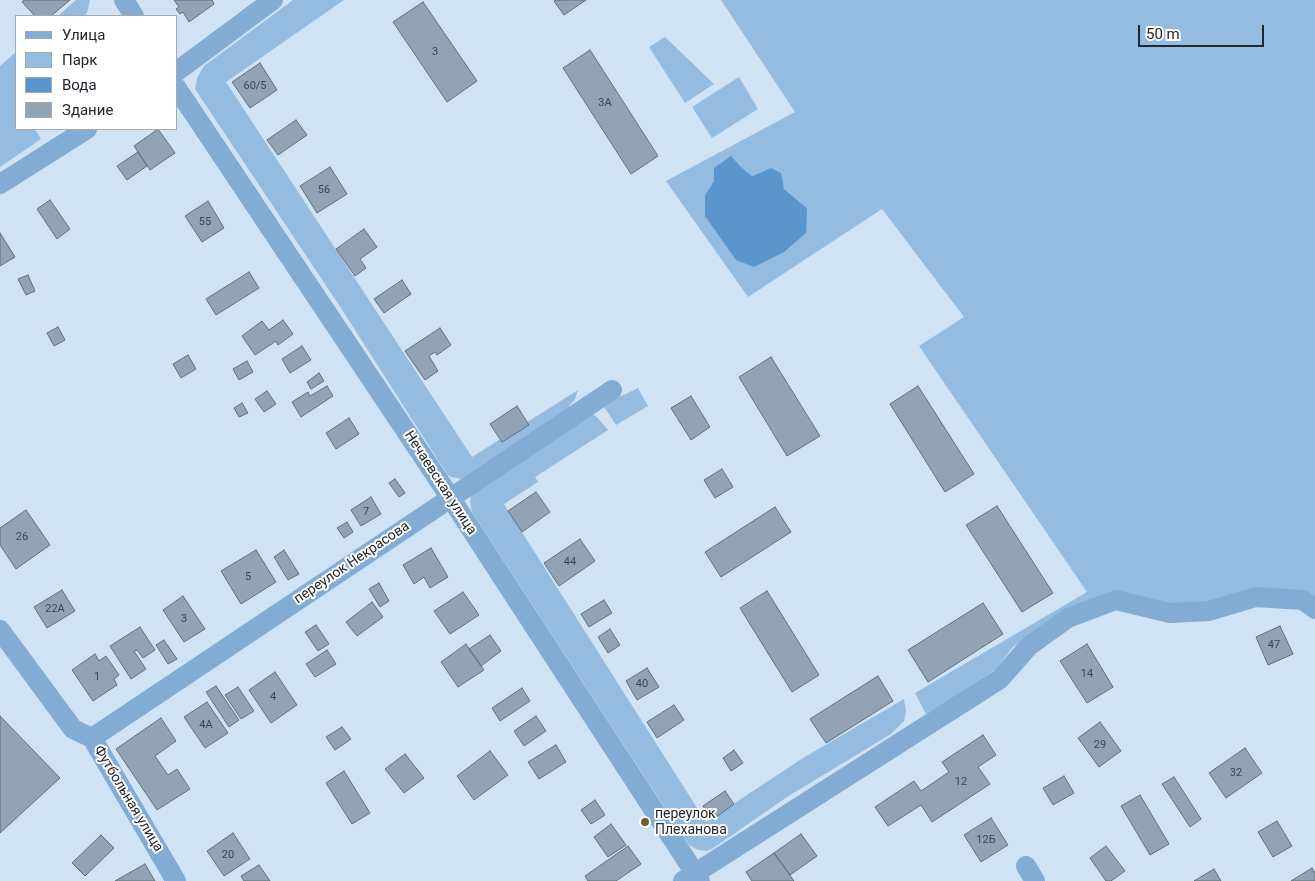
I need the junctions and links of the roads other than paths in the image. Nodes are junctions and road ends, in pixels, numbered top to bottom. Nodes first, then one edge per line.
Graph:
1 (124, 0) edge
2 (273, 0) edge
3 (133, 15) edge
4 (178, 71) edge
5 (178, 89) edge
6 (85, 130) edge
7 (0, 184) edge
8 (612, 390) dead end
9 (450, 497) junction
10 (1315, 609) edge
11 (0, 630) edge
12 (92, 738) junction
13 (692, 878) edge
14 (176, 881) edge

1 - 3 street
2 - 4 street
5 - 9 street, Нечаевская улица
6 - 7 street
8 - 9 street, переулок Некрасова
9 - 12 street, переулок Некрасова
9 - 13 street, Нечаевская улица
10 - 13 street
11 - 12 street, Футбольная улица
12 - 14 street, Футбольная улица

